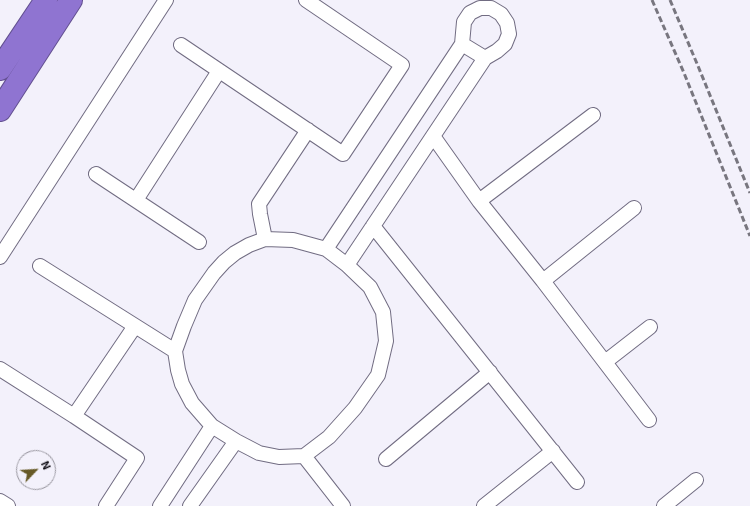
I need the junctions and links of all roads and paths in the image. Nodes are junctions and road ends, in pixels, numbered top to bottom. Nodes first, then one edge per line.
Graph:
1 (46, 0) edge
2 (71, 0) edge
3 (166, 0) edge
4 (306, 0) edge
5 (477, 4) edge
6 (462, 44) junction
7 (181, 45) dead end
8 (485, 58) junction
9 (0, 69) edge
10 (219, 71) junction
11 (0, 110) edge
12 (593, 115) dead end
13 (308, 130) junction
14 (433, 136) junction
15 (96, 174) dead end
16 (136, 200) junction
17 (479, 201) junction
18 (634, 208) dead end
19 (373, 226) junction
20 (264, 239) junction
21 (199, 242) dead end
22 (326, 249) junction
23 (0, 257) edge
24 (347, 265) junction
25 (40, 266) dead end
26 (544, 281) junction
27 (135, 326) junction
28 (650, 327) dead end
29 (175, 351) junction
30 (605, 362) junction
31 (0, 369) edge
32 (490, 372) junction
33 (74, 416) junction
34 (650, 420) dead end
35 (212, 426) junction
36 (236, 441) junction
37 (553, 451) junction
38 (304, 456) junction
39 (386, 459) dead end
40 (696, 480) dead end
41 (577, 482) dead end
42 (0, 501) edge
43 (8, 506) edge
44 (106, 506) edge
45 (160, 506) edge
46 (190, 506) edge
47 (343, 506) edge
48 (484, 506) edge
49 (664, 506) edge

1 - 9 highway
2 - 11 highway
3 - 23 street
4 - 13 street
5 - 6 street
5 - 8 street
6 - 8 street
6 - 22 street
7 - 10 street
8 - 14 street
10 - 13 street
10 - 16 street
12 - 17 street
13 - 20 street
14 - 17 street
14 - 19 street
15 - 16 street
16 - 21 street
17 - 26 street
18 - 26 street
19 - 24 street
19 - 32 street
20 - 22 street
20 - 29 street
22 - 24 street
24 - 38 street
25 - 27 street
26 - 30 street
27 - 29 street
27 - 33 street
28 - 30 street
29 - 35 street
30 - 34 street
31 - 33 street
32 - 37 street
32 - 39 street
33 - 44 street
35 - 36 street
35 - 45 street
36 - 38 street
36 - 46 street
37 - 41 street
37 - 48 street
38 - 47 street
40 - 49 street
42 - 43 street

